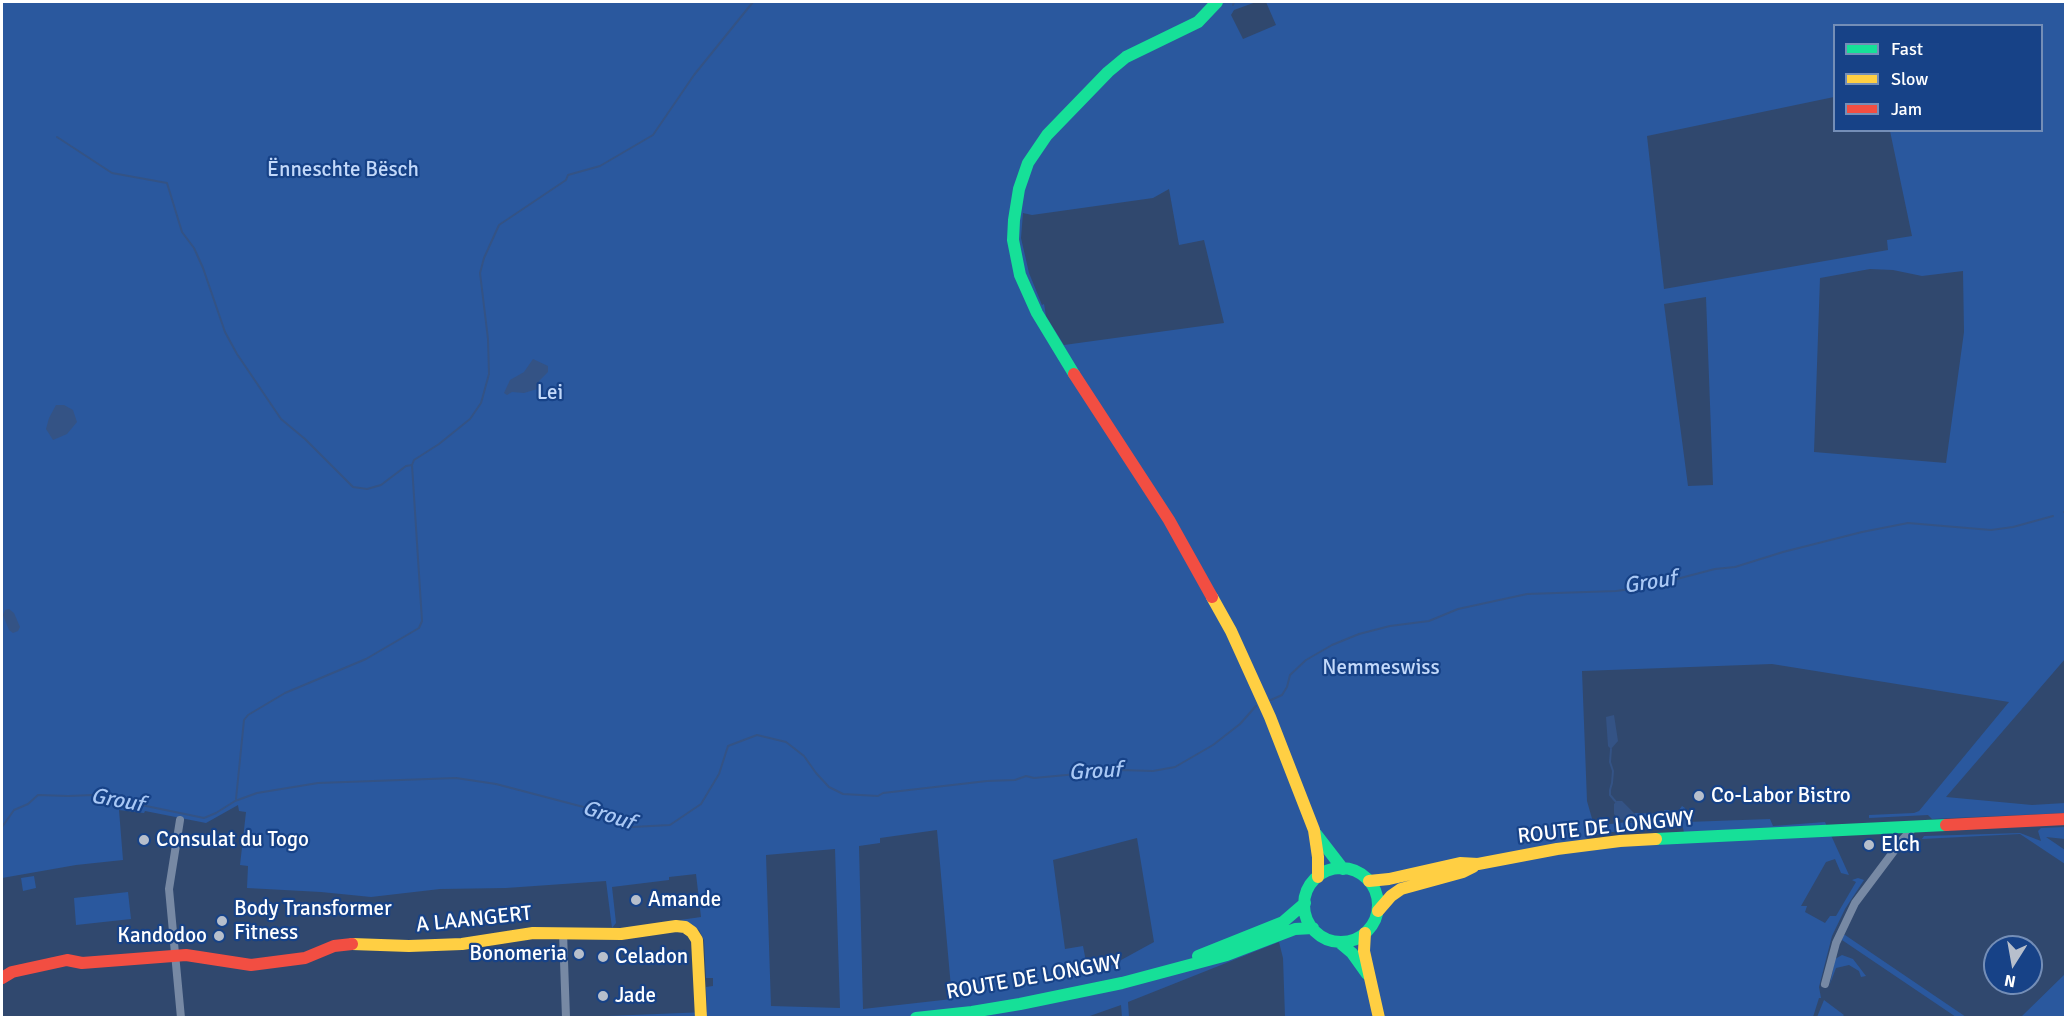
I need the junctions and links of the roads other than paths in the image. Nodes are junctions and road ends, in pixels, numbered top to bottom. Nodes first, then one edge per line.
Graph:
1 (1217, 2) edge
2 (2066, 819) edge
3 (180, 820) dead end
4 (1915, 826) junction
5 (1314, 830) junction
6 (1478, 864) junction
7 (1342, 868) junction
8 (1318, 877) junction
9 (1369, 881) junction
10 (1305, 903) junction
11 (1378, 911) junction
12 (1313, 928) junction
13 (563, 932) junction
14 (1365, 933) junction
15 (1339, 942) junction
16 (175, 955) junction
17 (1158, 974) junction
18 (1368, 975) junction
19 (2, 978) edge
20 (1825, 984) dead end
21 (181, 1017) edge
22 (566, 1017) edge
23 (701, 1017) edge
24 (916, 1017) edge
25 (1379, 1017) edge

1 - 5 main road
2 - 4 main road, ROUTE DE LONGWY
3 - 16 street
4 - 6 main road, ROUTE DE LONGWY
4 - 20 street
5 - 7 main road
5 - 8 main road
6 - 9 main road, ROUTE DE LONGWY
6 - 11 main road, ROUTE DE LONGWY
7 - 8 main road
7 - 9 main road
8 - 10 main road
9 - 11 main road
10 - 12 main road
10 - 17 main road, ROUTE DE LONGWY
11 - 14 main road
12 - 15 main road
12 - 17 main road, ROUTE DE LONGWY
13 - 16 main road, A LAANGERT
13 - 22 street
13 - 23 main road, A LAANGERT
14 - 15 main road
14 - 18 main road
15 - 18 main road
16 - 19 main road, A LAANGERT
16 - 21 street
17 - 24 main road, ROUTE DE LONGWY
18 - 25 main road

